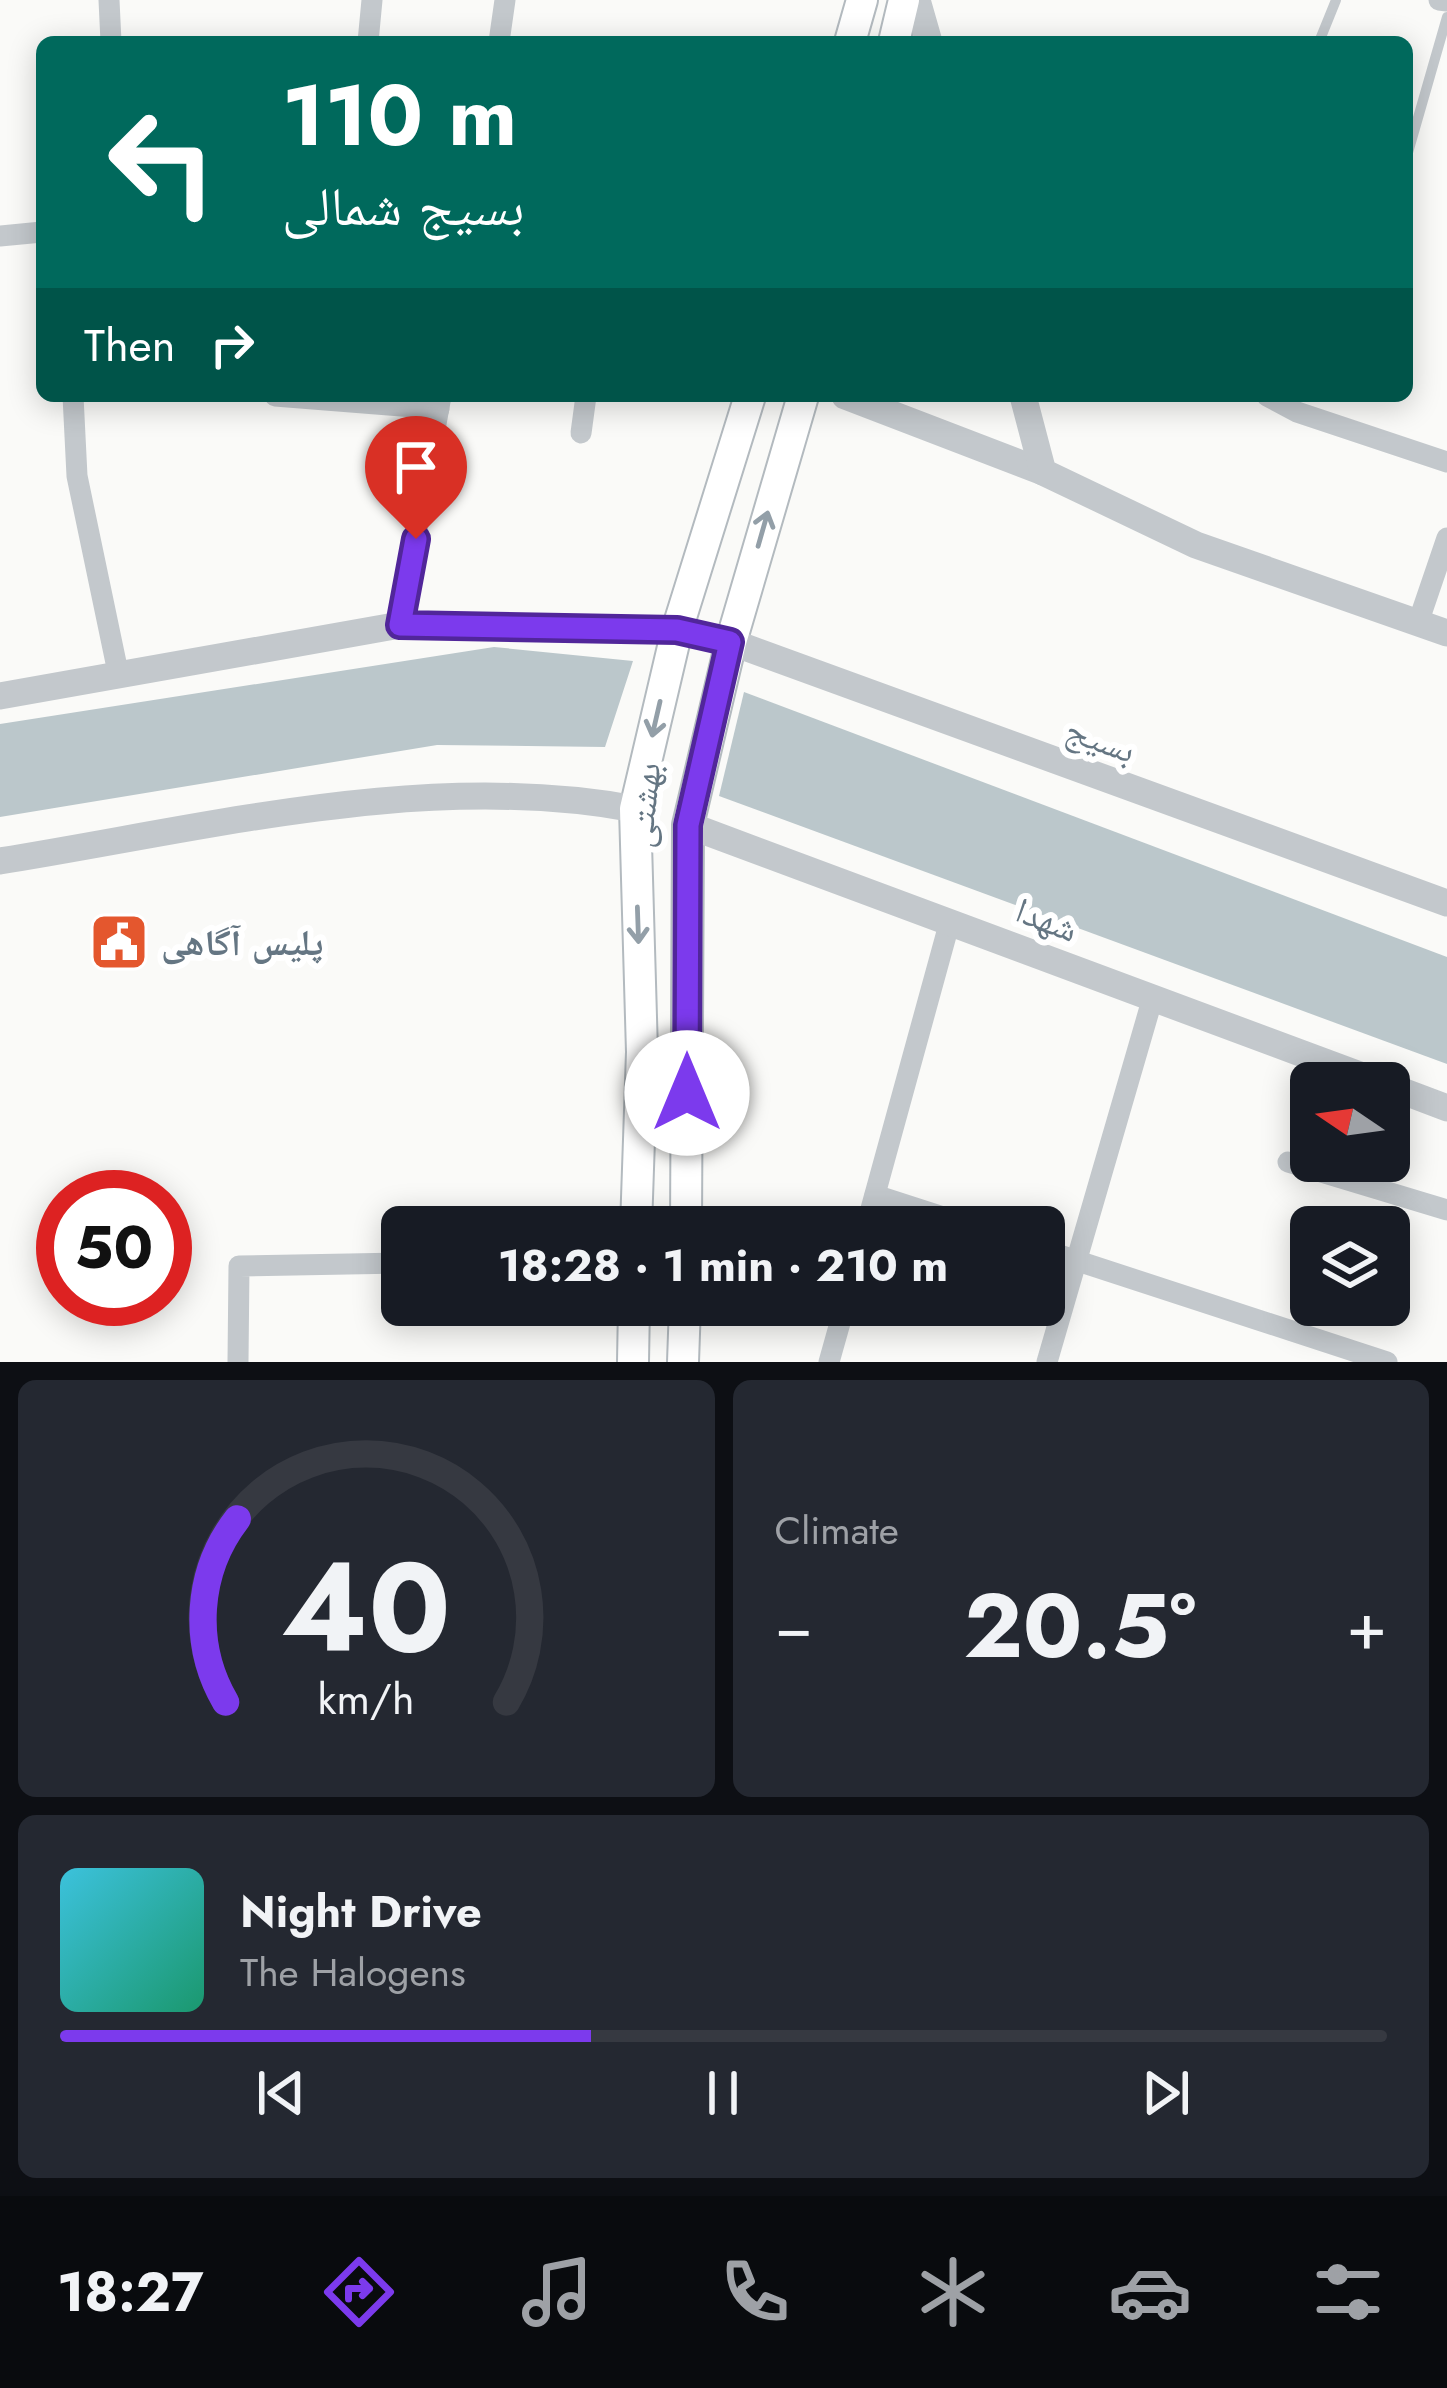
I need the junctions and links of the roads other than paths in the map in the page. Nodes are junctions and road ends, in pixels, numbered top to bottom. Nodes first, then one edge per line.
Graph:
1 (109, 0) edge
2 (371, 0) edge
3 (505, 0) edge
4 (862, 0) edge
5 (904, 0) edge
6 (917, 0) edge
7 (1336, 0) edge
8 (1447, 17) edge
9 (111, 36) edge
10 (368, 36) edge
11 (500, 36) edge
12 (852, 36) edge
13 (895, 36) edge
14 (926, 36) edge
15 (1321, 36) edge
16 (1413, 135) edge
17 (36, 233) edge
18 (0, 236) edge
19 (74, 402) edge
20 (585, 402) edge
21 (748, 402) edge
22 (800, 402) edge
23 (861, 402) edge
24 (1025, 402) edge
25 (1278, 402) edge
26 (440, 403) edge
27 (581, 433) dead end
28 (1447, 462) edge
29 (1043, 472) junction
30 (1447, 538) edge
31 (1418, 623) junction
32 (400, 625) junction
33 (677, 630) junction
34 (1447, 633) edge
35 (730, 642) junction
36 (118, 677) junction
37 (0, 696) edge
38 (635, 808) junction
39 (688, 825) junction
40 (0, 861) edge
41 (1447, 903) edge
42 (950, 921) junction
43 (1153, 997) junction
44 (1326, 1062) edge
45 (1410, 1094) edge
46 (1447, 1108) edge
47 (1288, 1162) dead end
48 (875, 1195) junction
49 (637, 1206) edge
50 (686, 1206) edge
51 (872, 1206) edge
52 (909, 1206) edge
53 (1447, 1210) edge
54 (1065, 1257) edge
55 (1076, 1260) junction
56 (381, 1263) edge
57 (634, 1326) edge
58 (684, 1326) edge
59 (839, 1326) edge
60 (831, 1358) edge
61 (238, 1362) edge
62 (633, 1362) edge
63 (683, 1362) edge
64 (855, 1362) edge
65 (1046, 1362) edge
66 (1387, 1362) edge

1 - 9 street
2 - 10 street
3 - 11 street
4 - 12 main road
5 - 13 main road
6 - 14 street
7 - 15 lane
8 - 16 lane
17 - 18 street
19 - 36 street
20 - 27 street
21 - 33 main road, بهشتی
35 -> 22 main road, بهشتی
23 - 29 street
24 - 29 street
25 - 28 street
26 - 32 street
29 - 31 street
30 - 31 street
31 - 34 street
32 - 33 street
32 - 36 street
33 - 35 main road
33 -> 38 main road, بهشتی
35 - 39 main road, بهشتی
35 - 41 street, بسیج
36 - 37 street
38 - 39 main road
38 - 40 street
38 -> 49 main road, بهشتی
39 - 42 street, شهدا
39 - 50 main road, بهشتی
42 - 43 street, شهدا
42 - 48 street
43 - 44 street, شهدا
43 - 55 street
45 - 46 street, شهدا
47 - 53 street
48 - 51 street
48 - 52 street
54 - 55 street
55 - 65 street
55 - 66 street
56 - 61 street
57 - 62 main road
58 - 63 main road
59 - 60 street
60 - 64 street

